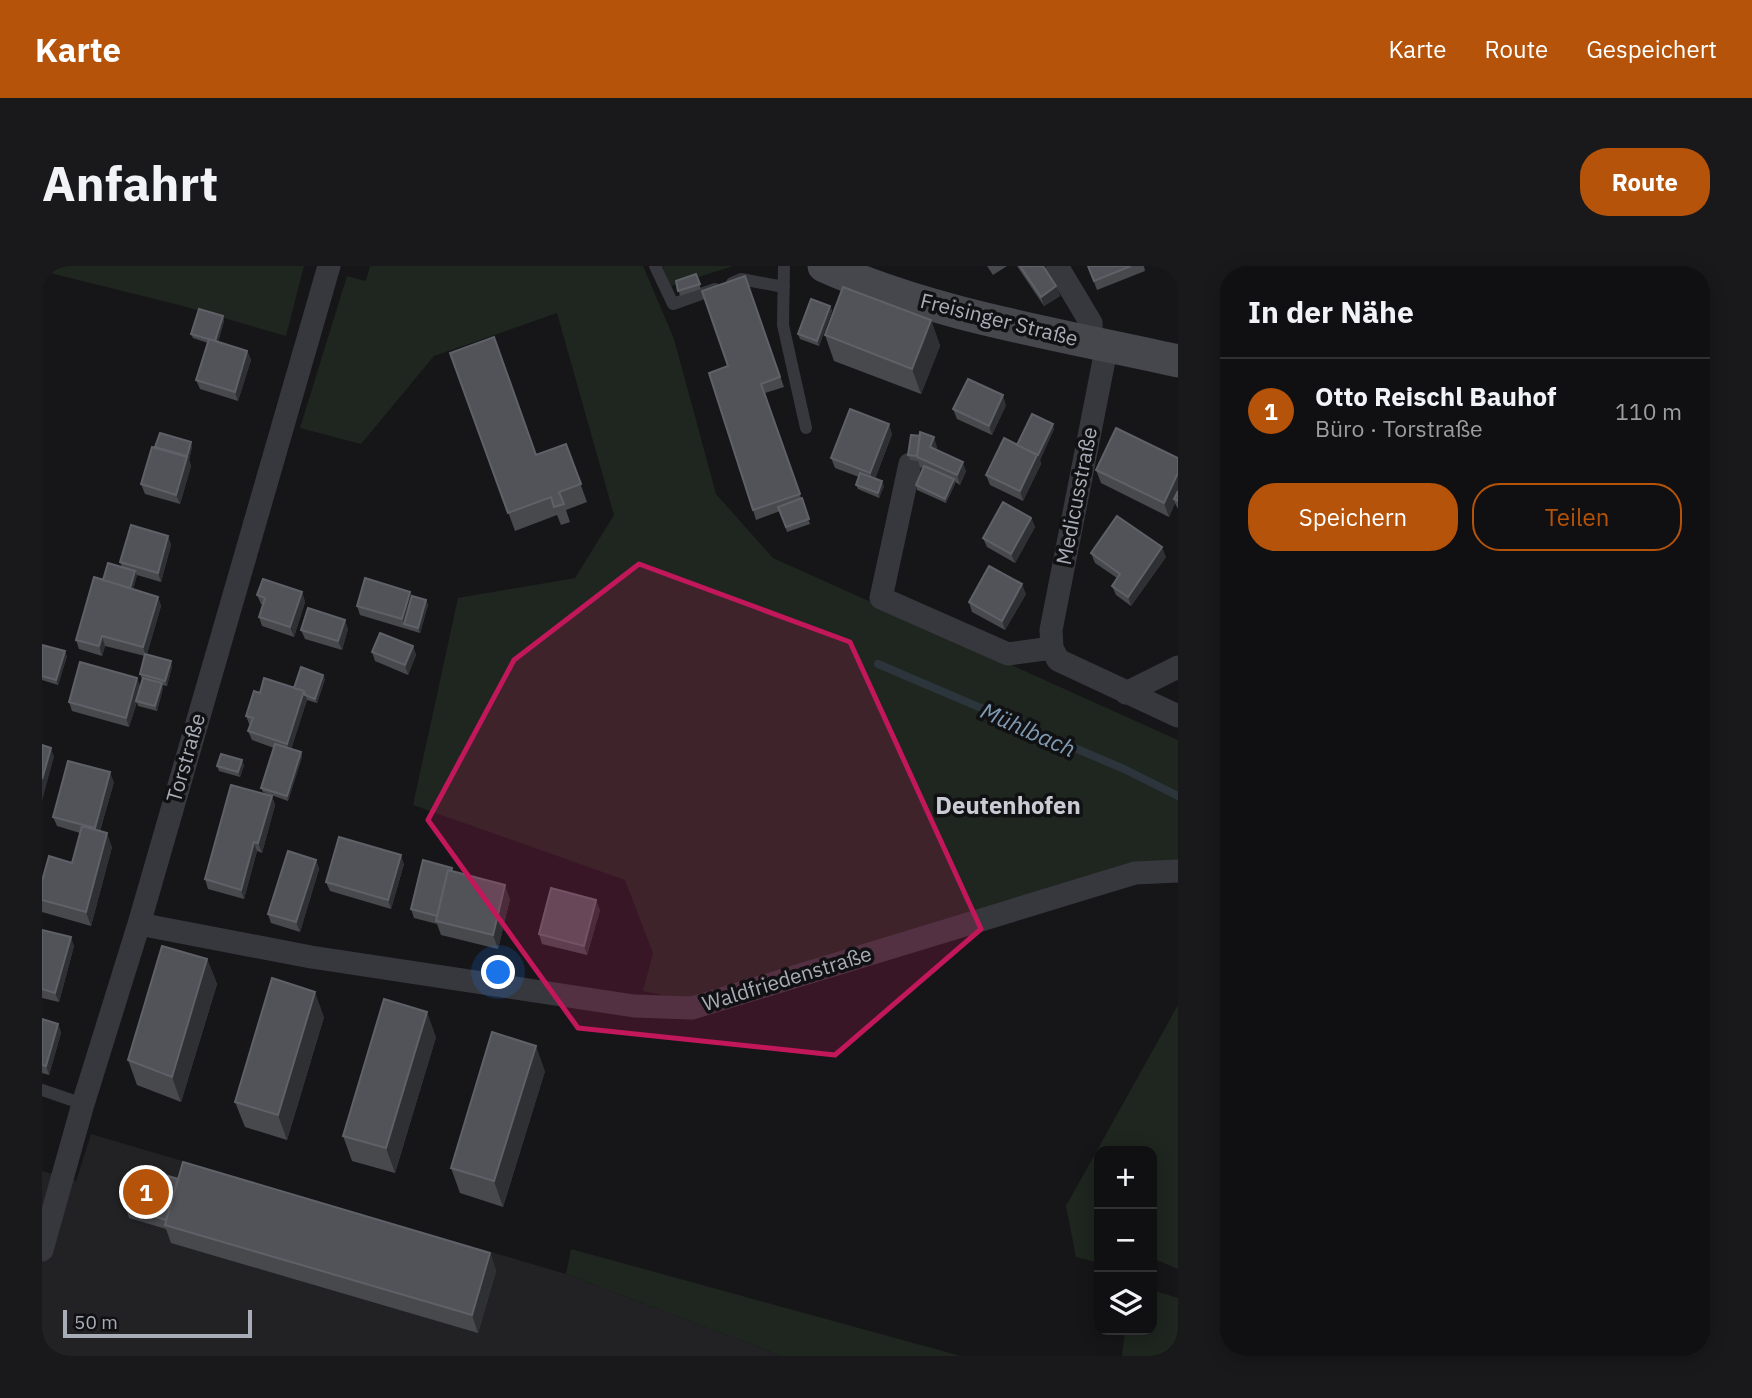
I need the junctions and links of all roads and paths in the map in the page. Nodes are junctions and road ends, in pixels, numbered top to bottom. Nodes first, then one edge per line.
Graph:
1 (329, 266) edge
2 (655, 266) edge
3 (784, 266) edge
4 (824, 266) edge
5 (1057, 266) edge
6 (784, 287) junction
7 (1100, 344) junction
8 (1178, 361) edge
9 (806, 428) dead end
10 (910, 464) edge
11 (1052, 648) junction
12 (1178, 667) edge
13 (1126, 693) junction
14 (1178, 716) edge
15 (1178, 871) edge
16 (139, 924) junction
17 (42, 1090) edge
18 (83, 1104) junction
19 (42, 1250) edge

1 - 16 street, Torstraße
2 - 6 lane
3 - 6 lane
4 - 7 main road, Freisinger Straße
5 - 7 street
6 - 9 lane
7 - 8 main road, Freisinger Straße
7 - 11 street, Medicusstraße
10 - 11 street
11 - 13 street
12 - 13 street
13 - 14 street
15 - 16 street, Waldfriedenstraße
16 - 18 street, Torstraße
17 - 18 lane
18 - 19 street, Torstraße

